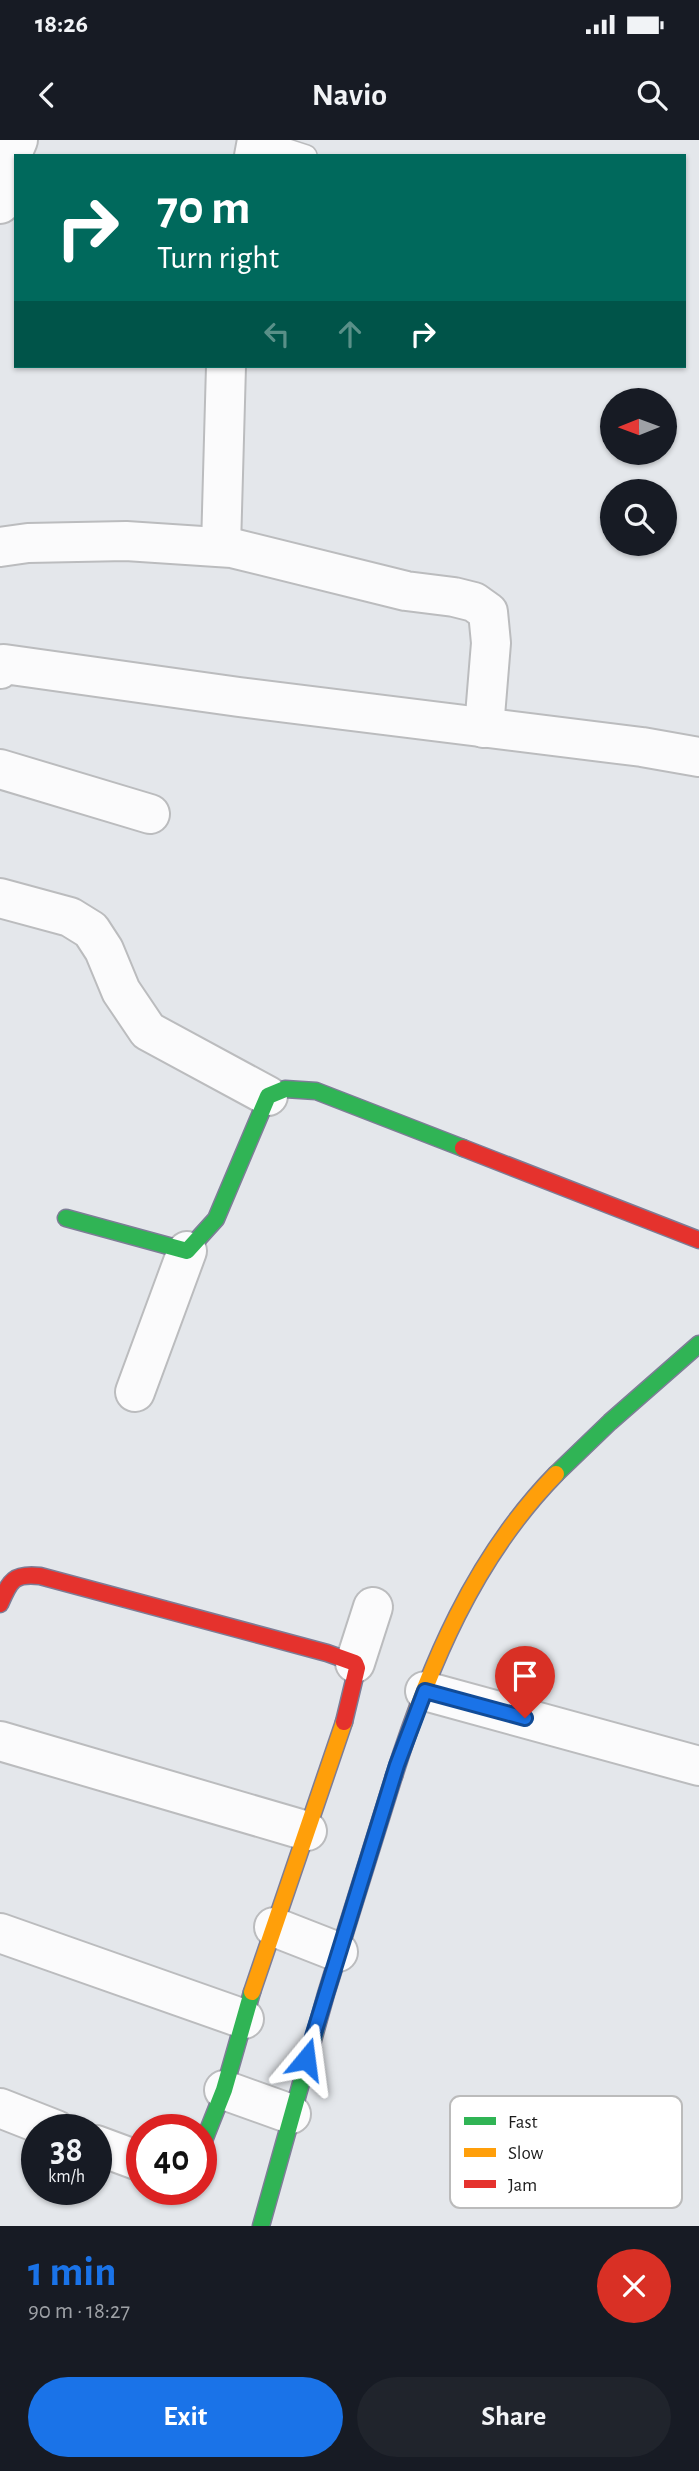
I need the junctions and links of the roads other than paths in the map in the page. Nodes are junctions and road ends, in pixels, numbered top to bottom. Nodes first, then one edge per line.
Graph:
1 (18, 140) edge
2 (257, 140) edge
3 (300, 154) edge
4 (0, 204) edge
5 (226, 368) edge
6 (0, 547) edge
7 (221, 547) junction
8 (1, 661) edge
9 (484, 728) junction
10 (699, 757) edge
11 (0, 769) edge
12 (150, 814) dead end
13 (0, 898) edge
14 (268, 1096) junction
15 (66, 1218) dead end
16 (699, 1240) edge
17 (187, 1251) junction
18 (699, 1344) edge
19 (135, 1392) dead end
20 (0, 1604) edge
21 (373, 1606) dead end
22 (355, 1663) junction
23 (425, 1691) junction
24 (0, 1741) edge
25 (699, 1766) edge
26 (307, 1831) junction
27 (286, 1932) junction
28 (0, 1933) edge
29 (336, 1951) junction
30 (244, 2019) junction
31 (232, 2093) junction
32 (0, 2108) edge
33 (287, 2113) junction
34 (21, 2116) edge
35 (217, 2120) edge
36 (261, 2226) edge

1 - 4 street
2 - 3 lane
5 - 7 street
6 - 7 street
7 - 9 street
8 - 9 street
9 - 10 street
11 - 12 street
13 - 14 street
14 - 16 street
14 - 17 street
15 - 17 street
17 - 19 street
18 - 23 street
20 - 22 street
21 - 22 street
22 - 26 street
23 - 25 street
23 - 29 street
24 - 26 street
26 - 27 street
27 - 29 street
27 - 30 street
28 - 30 street
29 - 33 street
30 - 31 street
31 - 33 street
31 - 35 street
32 - 34 street
33 - 36 street

